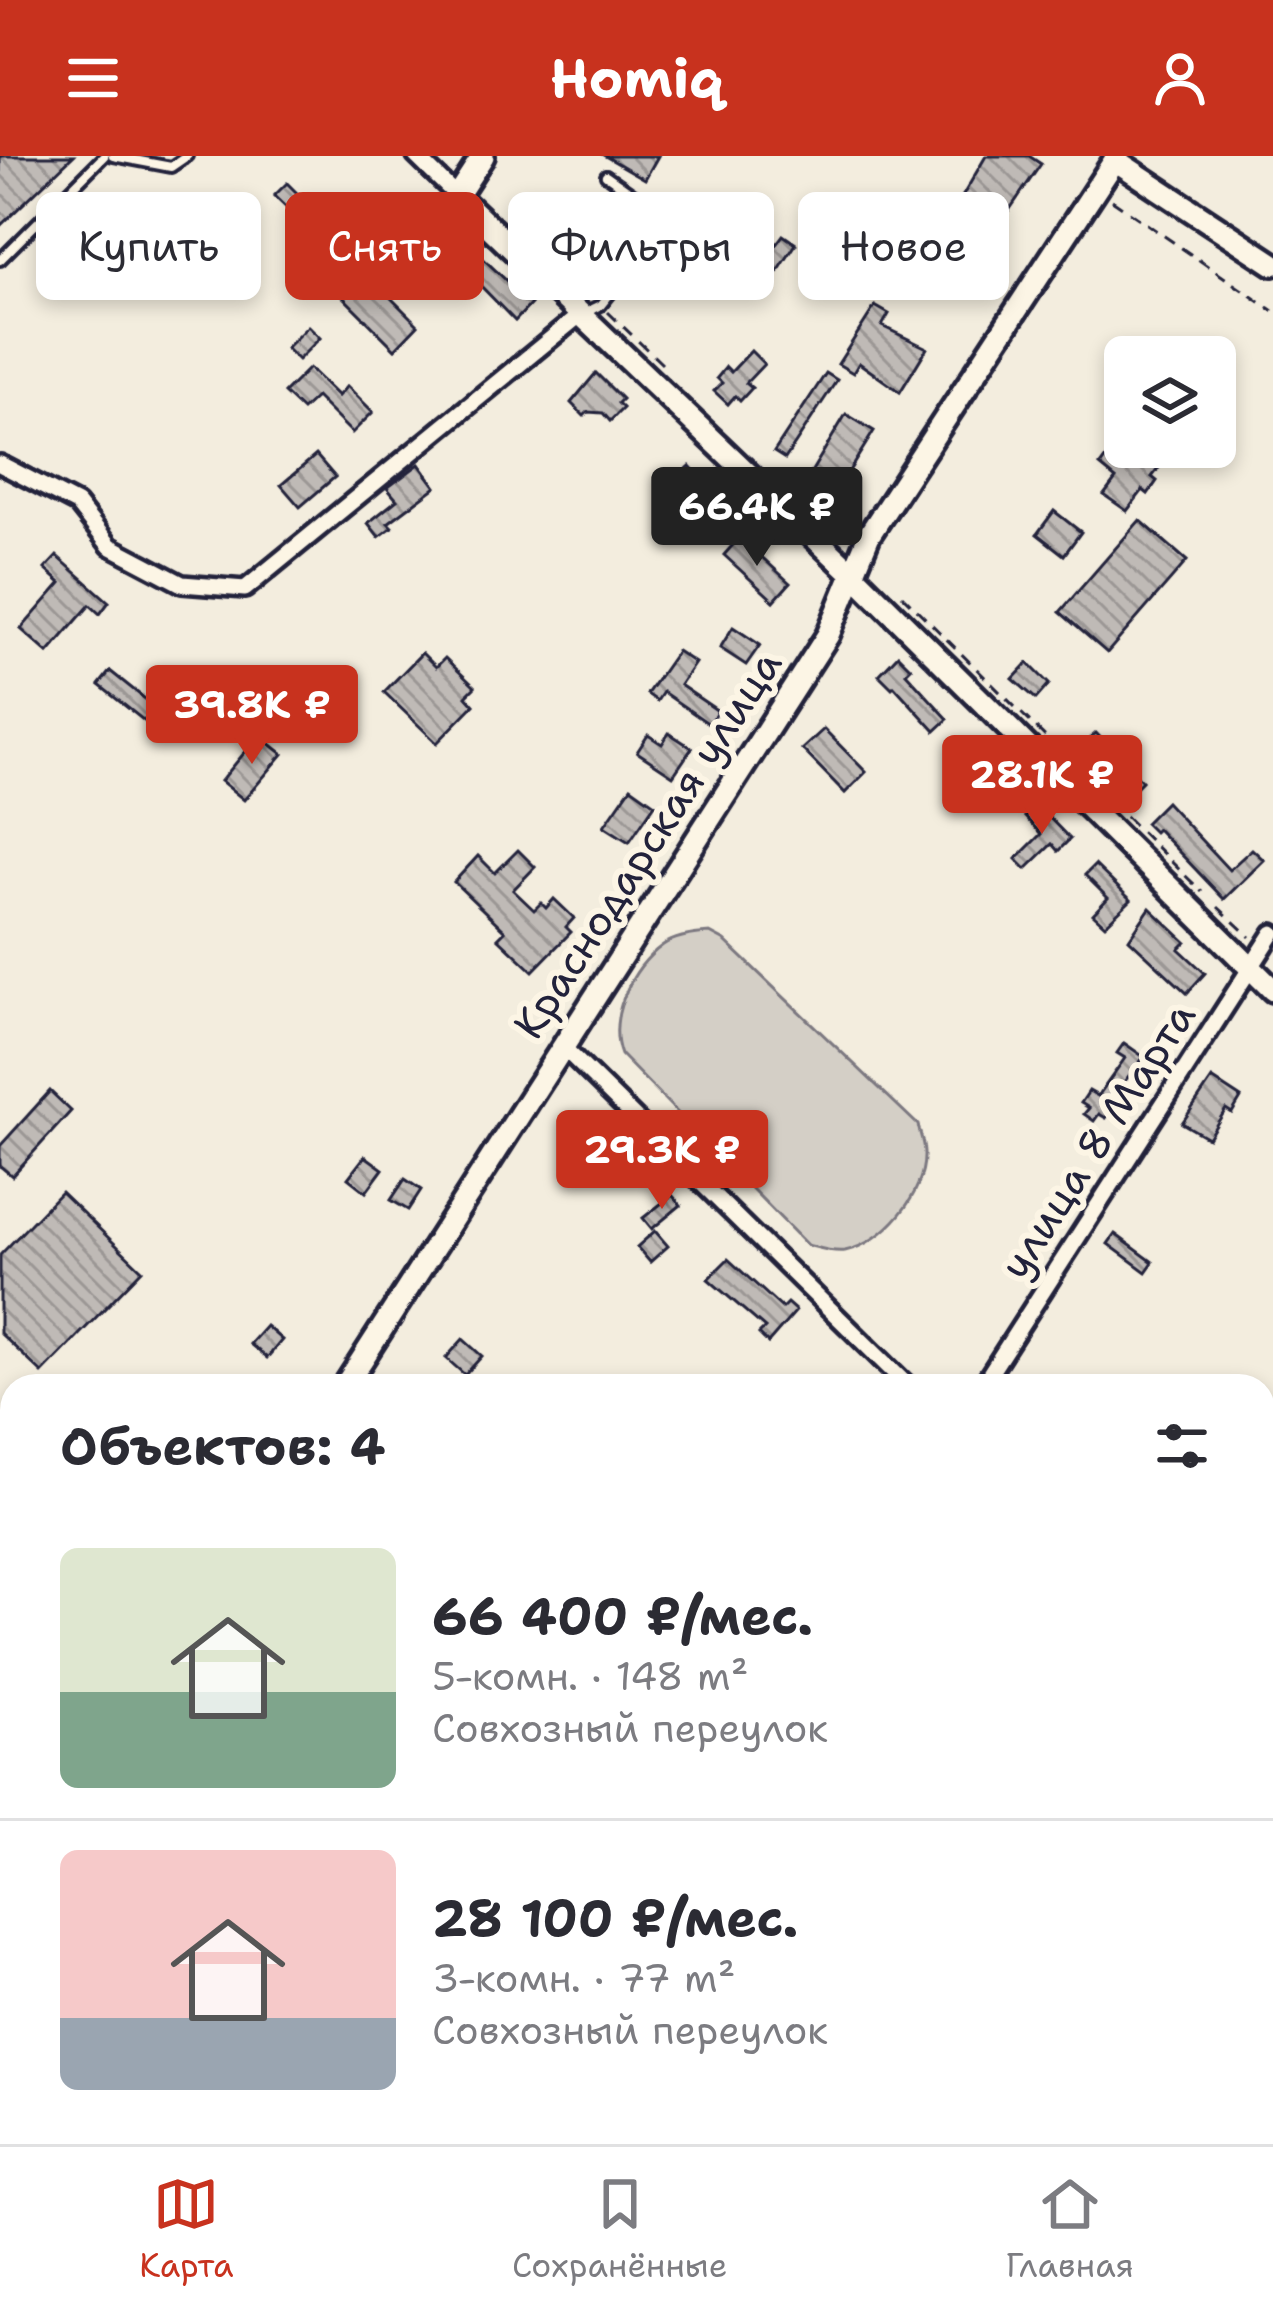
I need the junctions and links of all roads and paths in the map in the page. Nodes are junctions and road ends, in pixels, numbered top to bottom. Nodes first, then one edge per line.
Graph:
1 (104, 156) edge
2 (113, 156) edge
3 (187, 156) edge
4 (416, 156) edge
5 (482, 156) edge
6 (1114, 157) edge
7 (606, 175) dead end
8 (1096, 189) junction
9 (453, 192) edge
10 (460, 192) edge
11 (630, 192) edge
12 (484, 222) edge
13 (0, 260) edge
14 (1273, 264) edge
15 (606, 300) edge
16 (1273, 310) edge
17 (581, 314) junction
18 (0, 464) edge
19 (855, 576) junction
20 (1273, 934) edge
21 (1251, 968) junction
22 (1273, 990) edge
23 (563, 1047) junction
24 (353, 1374) edge
25 (896, 1374) edge
26 (990, 1374) edge

1 - 13 lane
2 - 3 lane
4 - 9 street
5 - 10 street
6 - 8 street, Краснодарская улица
6 - 14 street
7 - 11 lane
8 - 16 path
8 - 19 street, Краснодарская улица
12 - 17 street
15 - 17 lane
17 - 18 street
17 - 19 street
19 - 21 street
19 - 23 street, Краснодарская улица
20 - 21 street, улица 8 Марта
21 - 22 street
21 - 26 street, улица 8 Марта
23 - 24 street, Краснодарская улица
23 - 25 street

